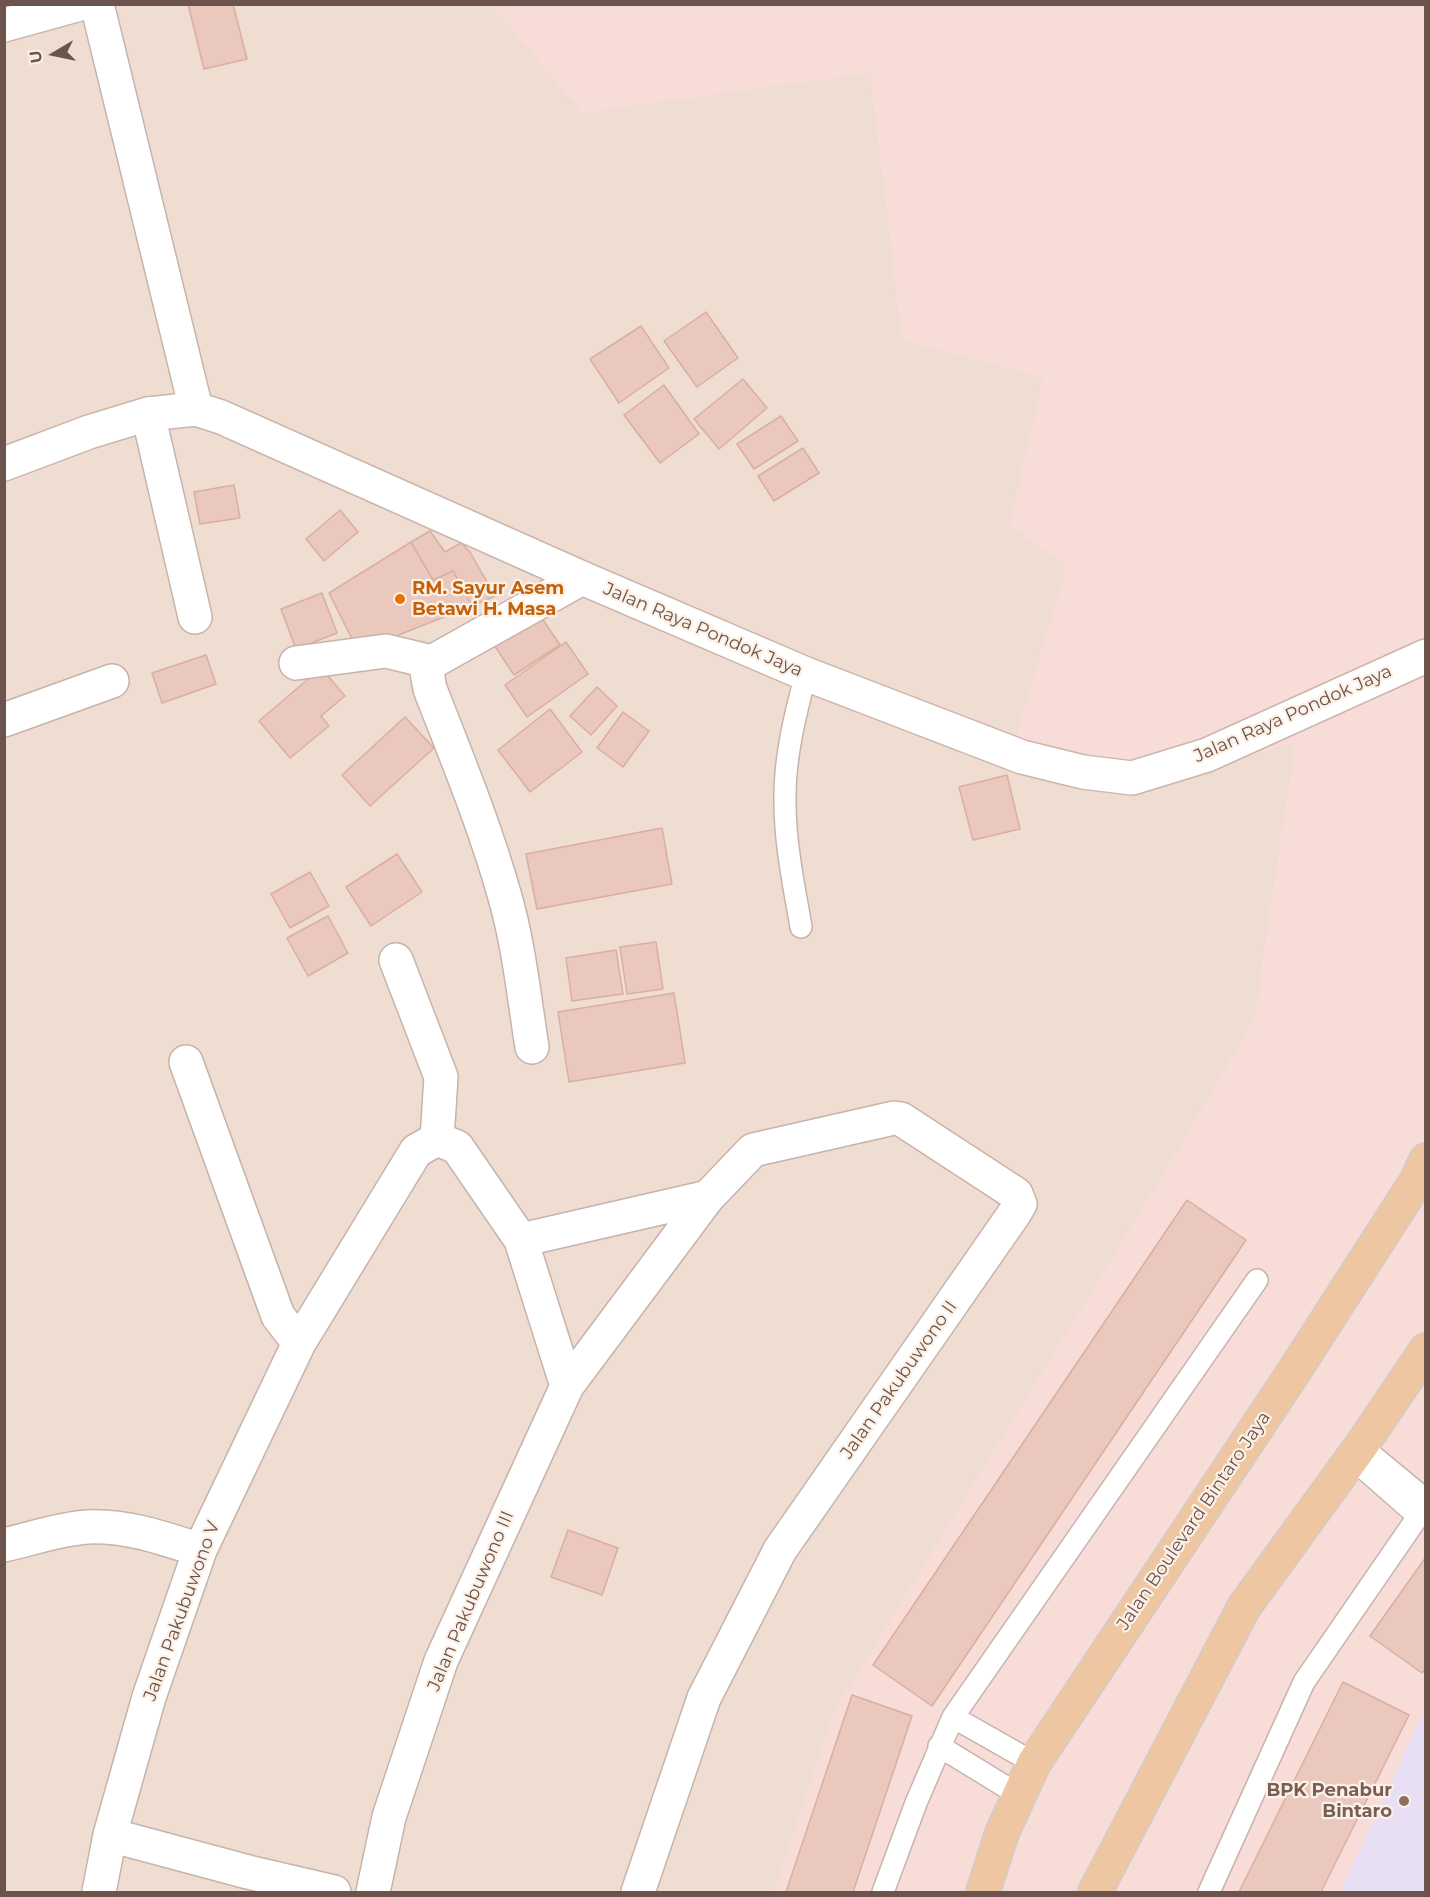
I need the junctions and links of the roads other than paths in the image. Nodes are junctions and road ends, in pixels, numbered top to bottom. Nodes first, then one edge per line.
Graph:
1 (80, 4) edge
2 (97, 4) edge
3 (4, 25) edge
4 (196, 409) junction
5 (148, 414) junction
6 (4, 465) edge
7 (582, 578) junction
8 (195, 617) dead end
9 (1416, 660) edge
10 (432, 662) junction
11 (296, 663) dead end
12 (806, 674) junction
13 (112, 681) dead end
14 (4, 720) edge
15 (801, 927) dead end
16 (396, 960) dead end
17 (532, 1047) dead end
18 (186, 1062) dead end
19 (437, 1139) junction
20 (1425, 1160) edge
21 (708, 1197) junction
22 (521, 1240) junction
23 (1257, 1280) dead end
24 (299, 1342) junction
25 (1425, 1350) edge
26 (567, 1386) junction
27 (1356, 1452) junction
28 (1423, 1507) edge
29 (4, 1545) edge
30 (200, 1550) junction
31 (954, 1717) junction
32 (939, 1746) junction
33 (1034, 1763) junction
34 (1019, 1795) junction
35 (110, 1835) junction
36 (99, 1893) edge
37 (334, 1893) edge
38 (374, 1893) edge
39 (638, 1893) edge
40 (883, 1893) edge
41 (984, 1893) edge
42 (1095, 1893) edge
43 (1209, 1893) edge

1 - 3 street
2 - 4 street
4 - 5 street, Jalan Raya Pondok Jaya
4 - 7 street, Jalan Raya Pondok Jaya
5 - 6 street, Jalan Raya Pondok Jaya
5 - 8 street
7 - 10 street
7 - 12 street, Jalan Raya Pondok Jaya
9 - 12 street, Jalan Raya Pondok Jaya
10 - 11 street
10 - 17 street
12 - 15 lane
13 - 14 street
16 - 19 street
18 - 24 street
19 - 22 street
19 - 24 street, Jalan Pakubuwono V
20 - 33 main road, Jalan Boulevard Bintaro Jaya
21 - 22 street
21 - 26 street, Jalan Pakubuwono III
21 - 39 street, Jalan Pakubuwono II
22 - 26 street
23 - 31 lane
24 - 30 street, Jalan Pakubuwono V
25 - 27 main road
26 - 38 street, Jalan Pakubuwono III
27 - 28 lane
27 - 42 main road
28 - 43 lane
29 - 30 street
30 - 35 street, Jalan Pakubuwono V
31 - 32 lane
31 - 33 lane
32 - 34 lane
32 - 40 lane
33 - 34 main road, Jalan Boulevard Bintaro Jaya
34 - 41 main road, Jalan Boulevard Bintaro Jaya
35 - 36 street, Jalan Pakubuwono V
35 - 37 street

